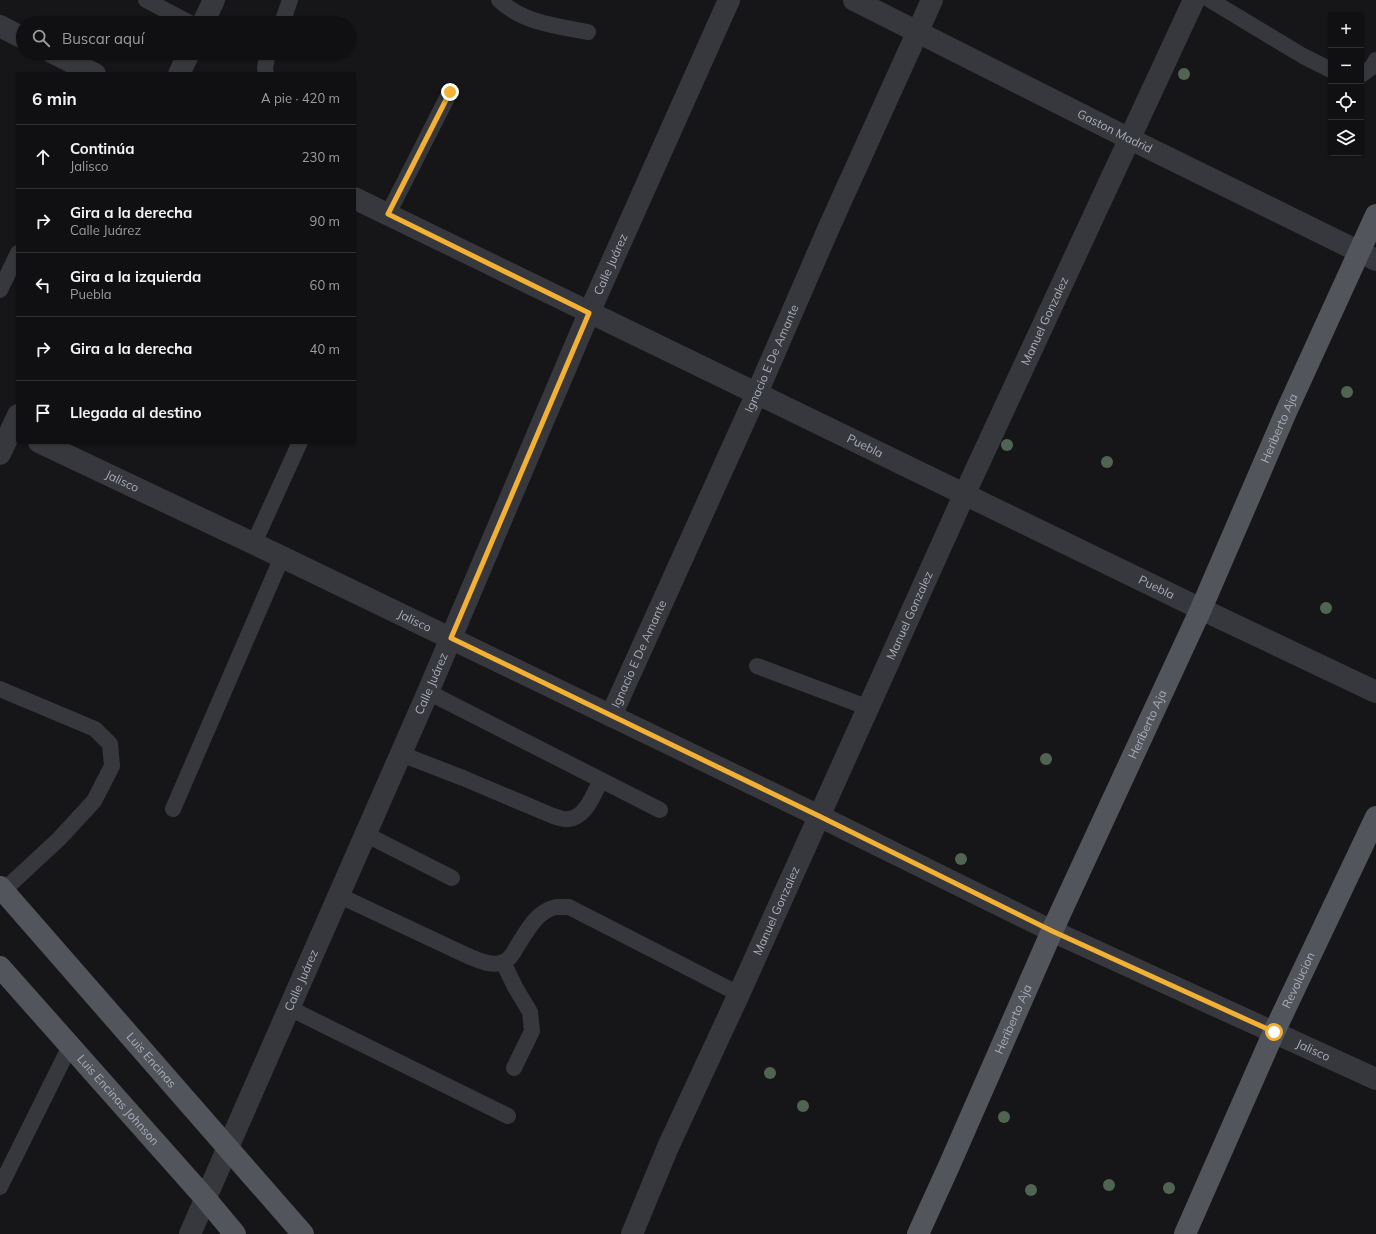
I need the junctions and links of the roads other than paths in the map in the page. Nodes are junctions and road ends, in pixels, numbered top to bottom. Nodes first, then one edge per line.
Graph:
1 (146, 0) edge
2 (214, 0) edge
3 (290, 0) edge
4 (499, 0) edge
5 (730, 0) edge
6 (854, 0) edge
7 (932, 0) edge
8 (1194, 0) edge
9 (1210, 0) edge
10 (177, 16) edge
11 (206, 16) edge
12 (284, 16) edge
13 (0, 26) edge
14 (588, 32) dead end
15 (918, 32) junction
16 (16, 34) edge
17 (68, 60) edge
18 (186, 60) edge
19 (267, 60) edge
20 (1376, 60) edge
21 (1328, 68) edge
22 (91, 72) edge
23 (180, 72) edge
24 (266, 72) edge
25 (1364, 73) edge
26 (450, 92) dead end
27 (1130, 139) junction
28 (356, 199) edge
29 (388, 214) junction
30 (1376, 215) edge
31 (1368, 256) edge
32 (16, 257) edge
33 (0, 290) edge
34 (589, 313) junction
35 (757, 393) junction
36 (12, 425) edge
37 (43, 444) edge
38 (299, 444) edge
39 (0, 454) edge
40 (965, 494) junction
41 (254, 543) junction
42 (282, 557) junction
43 (1201, 609) junction
44 (451, 638) junction
45 (756, 666) dead end
46 (0, 689) edge
47 (428, 692) junction
48 (1376, 692) edge
49 (869, 708) junction
50 (611, 716) junction
51 (401, 754) junction
52 (601, 780) junction
53 (173, 810) dead end
54 (660, 810) dead end
55 (819, 816) junction
56 (1376, 817) edge
57 (365, 834) junction
58 (452, 878) dead end
59 (1, 889) edge
60 (338, 894) junction
61 (1052, 931) junction
62 (503, 962) junction
63 (0, 967) edge
64 (739, 994) junction
65 (289, 1008) junction
66 (1274, 1032) junction
67 (70, 1046) junction
68 (514, 1068) dead end
69 (1376, 1078) edge
70 (508, 1116) dead end
71 (227, 1146) junction
72 (0, 1187) edge
73 (205, 1198) junction
74 (190, 1234) edge
75 (235, 1234) edge
76 (303, 1234) edge
77 (632, 1234) edge
78 (918, 1234) edge
79 (1185, 1234) edge

1 - 10 lane
2 - 11 street
3 - 12 lane
4 - 14 lane
5 - 34 street, Calle Juárez
6 - 15 street, Gaston Madrid
7 - 15 street, Ignacio E De Amante
8 - 27 street, Manuel Gonzalez
9 - 21 lane
13 - 16 street
15 - 27 street, Gaston Madrid
15 - 35 street, Ignacio E De Amante
17 - 22 street
18 - 23 street
19 - 24 lane
20 - 25 lane
26 - 29 lane
27 - 31 street, Gaston Madrid
27 - 40 street, Manuel Gonzalez
28 - 29 street, Puebla
29 - 34 street, Puebla
30 - 31 main road, Heriberto Aja
31 - 43 main road, Heriberto Aja
32 - 33 lane
34 - 35 street, Puebla
34 - 44 street, Calle Juárez
35 - 40 street, Puebla
35 - 50 street, Ignacio E De Amante
36 - 39 street
37 - 41 street, Jalisco
38 - 41 lane
40 - 43 street, Puebla
40 - 49 street, Manuel Gonzalez
41 - 42 street, Jalisco
42 - 44 street, Jalisco
42 - 53 lane
43 - 48 street, Puebla
43 - 61 main road, Heriberto Aja
44 - 47 street, Calle Juárez
44 - 50 street, Jalisco
45 - 49 lane
46 - 59 lane
47 - 51 street, Calle Juárez
47 - 52 lane
49 - 55 street, Manuel Gonzalez
50 - 55 street, Jalisco
51 - 52 lane
51 - 57 street, Calle Juárez
52 - 54 lane
55 - 61 street, Jalisco
55 - 64 street, Manuel Gonzalez
56 - 66 main road, Revolucion
57 - 58 lane
57 - 60 street, Calle Juárez
59 - 71 main road, Luis Encinas
60 - 62 lane
60 - 65 street, Calle Juárez
61 - 66 street, Jalisco
61 - 78 main road, Heriberto Aja
62 - 64 lane
62 - 68 lane
63 - 67 main road, Luis Encinas Johnson
64 - 77 street, Manuel Gonzalez
65 - 70 lane
65 - 71 street, Calle Juárez
66 - 69 street, Jalisco
66 - 79 main road, Revolucion
67 - 72 lane
67 - 73 main road, Luis Encinas Johnson
71 - 73 street, Calle Juárez
71 - 76 main road, Luis Encinas
73 - 74 street, Calle Juárez
73 - 75 main road, Luis Encinas Johnson

